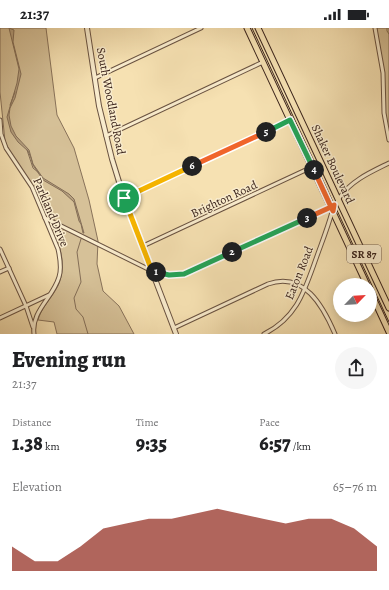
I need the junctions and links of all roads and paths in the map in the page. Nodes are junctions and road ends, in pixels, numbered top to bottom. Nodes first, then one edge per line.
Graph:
1 (87, 28) edge
2 (201, 28) edge
3 (247, 28) edge
4 (258, 28) edge
5 (375, 28) edge
6 (263, 62) junction
7 (95, 78) junction
8 (0, 120) edge
9 (290, 120) junction
10 (106, 136) junction
11 (389, 140) edge
12 (389, 163) edge
13 (312, 167) junction
14 (124, 198) junction
15 (339, 200) junction
16 (333, 208) junction
17 (45, 218) junction
18 (143, 246) junction
19 (0, 249) edge
20 (9, 268) junction
21 (152, 271) junction
22 (0, 272) edge
23 (364, 278) edge
24 (305, 289) junction
25 (51, 294) junction
26 (26, 306) junction
27 (377, 306) edge
28 (389, 308) edge
29 (0, 318) edge
30 (33, 328) junction
31 (174, 328) junction
32 (389, 332) edge
33 (34, 334) edge
34 (176, 334) edge
35 (264, 334) edge
36 (335, 334) edge

1 - 7 street, South Woodland Road
2 - 7 street
3 - 6 main road, Shaker Boulevard / SR 87
4 - 15 main road, Shaker Boulevard / SR 87
5 - 11 street
6 - 9 main road, Shaker Boulevard / SR 87
6 - 10 street
7 - 10 street, South Woodland Road
8 - 17 street, Parkland Drive
9 - 13 main road, Shaker Boulevard / SR 87
9 - 14 street
10 - 14 street, South Woodland Road
12 - 15 street, Eaton Road
13 - 16 main road, Shaker Boulevard / SR 87
13 - 18 street, Brighton Road
14 - 18 street, South Woodland Road
15 - 16 street, Eaton Road
15 - 28 main road, Shaker Boulevard / SR 87
16 - 21 street
16 - 23 main road, Shaker Boulevard / SR 87
16 - 24 street, Eaton Road
17 - 21 street
17 - 25 street, Parkland Drive
18 - 21 street, South Woodland Road
19 - 20 street
20 - 22 street
20 - 26 street
21 - 31 street, South Woodland Road
24 - 31 street
24 - 35 street, Eaton Road
24 - 36 street
25 - 26 street
25 - 30 street, Parkland Drive
26 - 29 street
26 - 30 street
27 - 32 main road
30 - 33 street, Parkland Drive
31 - 34 street, South Woodland Road

